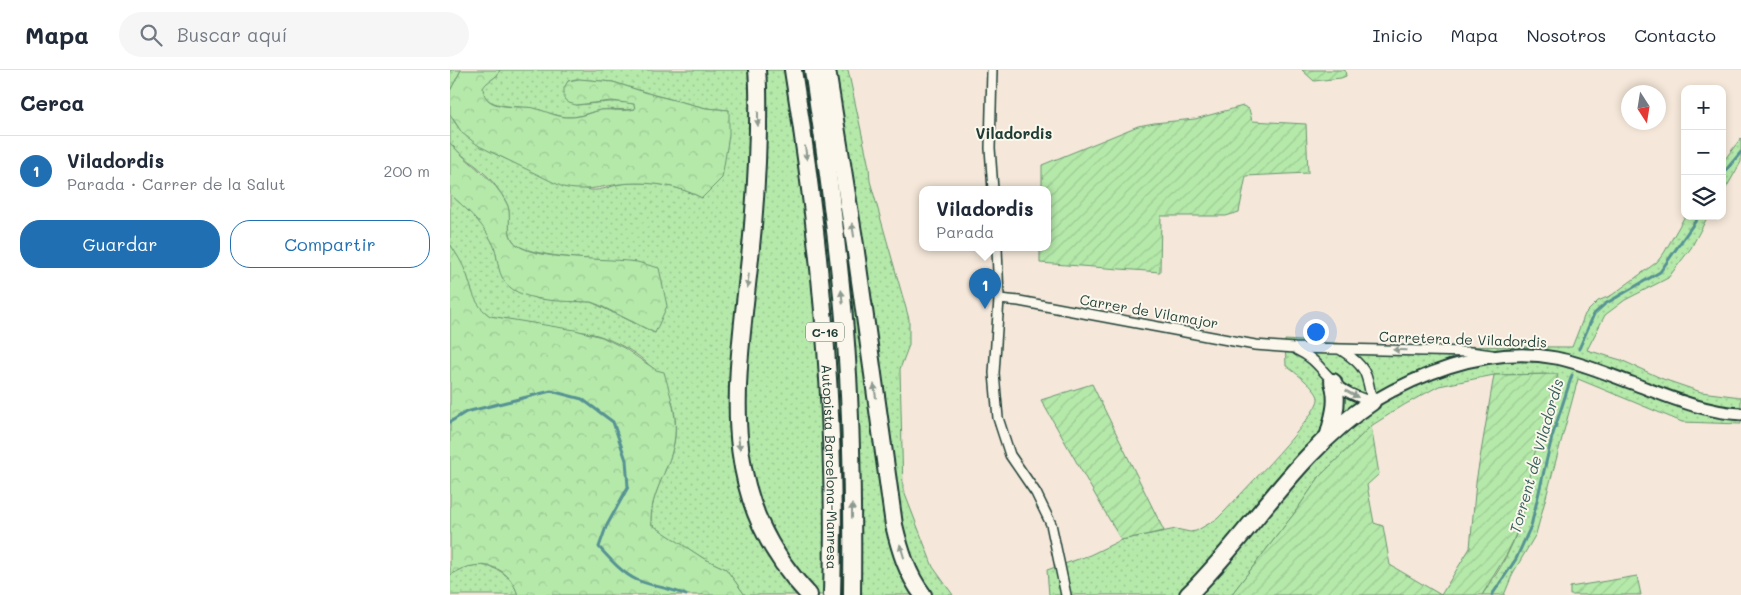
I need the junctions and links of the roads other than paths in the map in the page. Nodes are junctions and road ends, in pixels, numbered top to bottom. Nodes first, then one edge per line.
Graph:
1 (757, 70) edge
2 (793, 70) edge
3 (813, 70) edge
4 (827, 70) edge
5 (992, 70) edge
6 (993, 186) edge
7 (997, 251) edge
8 (999, 299) junction
9 (1295, 348) junction
10 (1340, 349) junction
11 (1501, 357) junction
12 (1334, 382) junction
13 (1372, 402) junction
14 (1741, 414) edge
15 (1329, 434) junction
16 (809, 595) edge
17 (832, 595) edge
18 (852, 595) edge
19 (923, 595) edge
20 (1066, 595) edge
21 (1188, 595) edge

1 -> 16 highway
2 -> 17 highway, Autopista Barcelona-Manresa / C-16
18 -> 3 highway, Autopista Barcelona-Manresa / C-16
19 -> 4 highway
5 - 6 street
7 - 8 street
8 - 9 street, Carrer de Vilamajor
8 - 20 street
9 - 10 street, Carretera de Viladordis
9 - 12 street
11 -> 10 street, Carretera de Viladordis
10 - 13 street
11 - 13 street
11 - 14 street, Carretera de Viladordis
12 -> 13 street
12 - 15 highway
13 - 15 highway
15 - 21 highway

